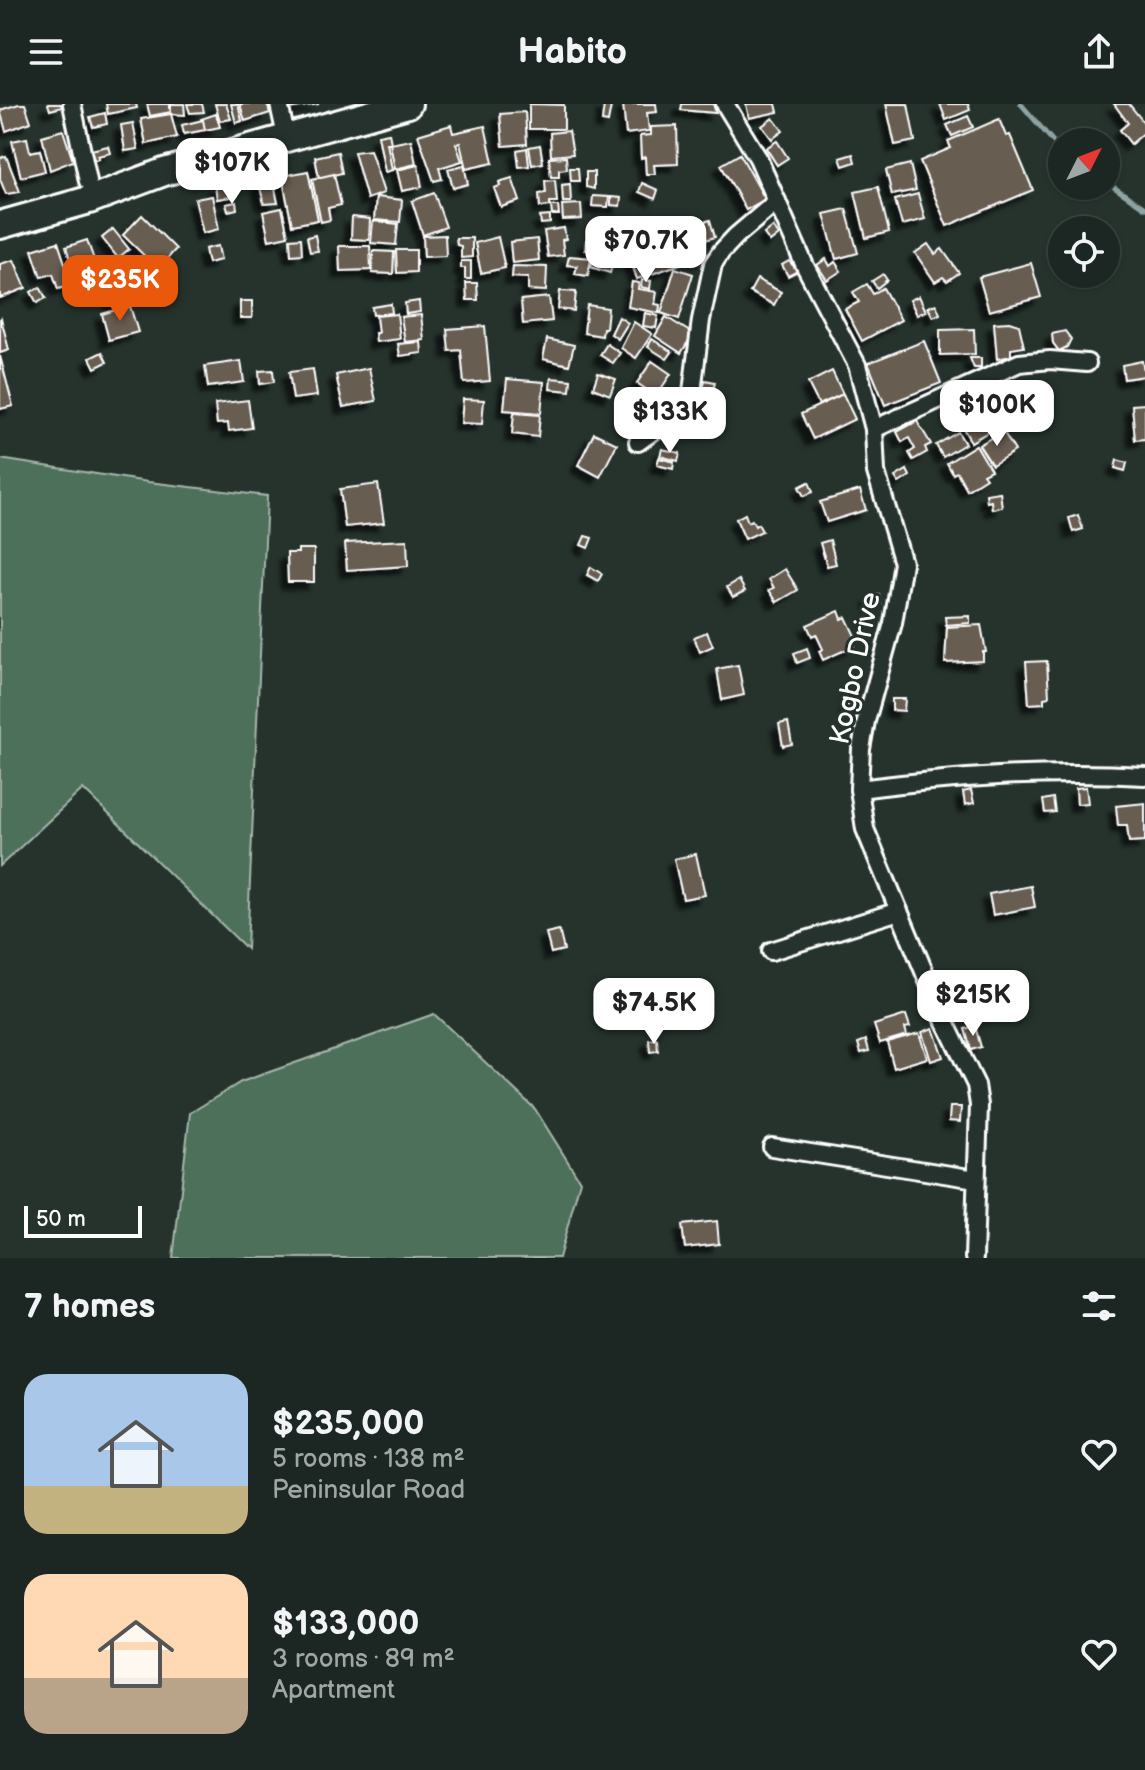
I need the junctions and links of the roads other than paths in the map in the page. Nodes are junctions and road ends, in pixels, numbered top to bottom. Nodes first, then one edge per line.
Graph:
1 (72, 104) edge
2 (367, 104) edge
3 (408, 104) edge
4 (725, 104) edge
5 (282, 115) edge
6 (88, 181) junction
7 (777, 201) junction
8 (0, 211) edge
9 (0, 225) edge
10 (1087, 363) dead end
11 (874, 429) junction
12 (638, 442) dead end
13 (1145, 776) edge
14 (859, 789) junction
15 (899, 911) junction
16 (771, 951) dead end
17 (772, 1147) dead end
18 (976, 1179) junction
19 (974, 1258) edge

1 - 6 street
2 - 5 main road
3 - 9 main road
4 - 7 street, Kogbo Drive
5 - 6 main road
6 - 8 main road
7 - 11 street, Kogbo Drive
7 - 12 street
10 - 11 street
11 - 14 street, Kogbo Drive
13 - 14 street
14 - 15 street, Kogbo Drive
15 - 16 street
15 - 18 street, Kogbo Drive
17 - 18 street
18 - 19 street, Kogbo Drive

